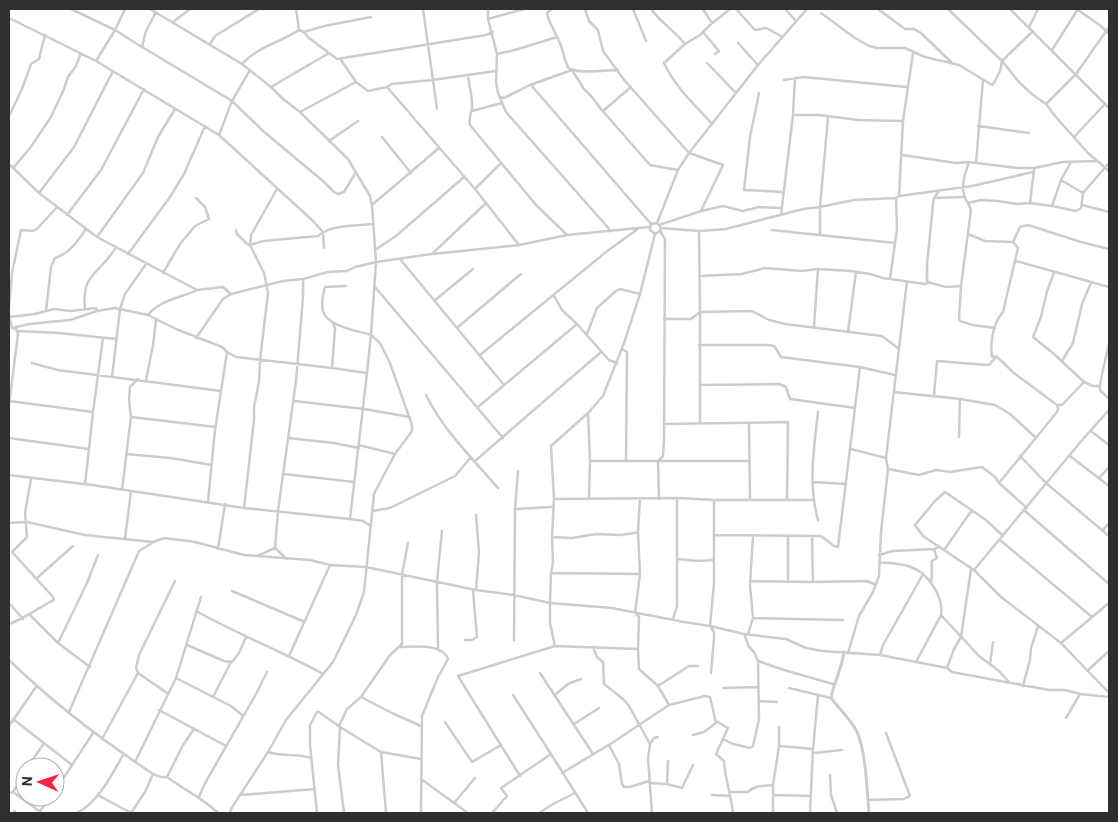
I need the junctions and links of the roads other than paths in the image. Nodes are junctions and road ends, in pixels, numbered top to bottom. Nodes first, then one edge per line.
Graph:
1 (71, 9) edge
2 (125, 9) edge
3 (150, 9) edge
4 (190, 9) edge
5 (259, 9) edge
6 (296, 9) edge
7 (424, 9) edge
8 (488, 9) edge
9 (524, 9) edge
10 (550, 9) edge
11 (585, 9) edge
12 (634, 9) edge
13 (651, 9) edge
14 (703, 9) edge
15 (730, 9) edge
16 (736, 9) edge
17 (785, 9) edge
18 (807, 9) edge
19 (878, 9) edge
20 (948, 9) edge
21 (1010, 9) edge
22 (1038, 9) edge
23 (1078, 9) edge
24 (156, 12) junction
25 (821, 13) dead end
26 (371, 17) dead end
27 (9, 18) edge
28 (488, 19) junction
29 (796, 21) junction
30 (173, 22) junction
31 (712, 23) junction
32 (1029, 26) junction
33 (1109, 27) edge
34 (115, 30) junction
35 (299, 30) junction
36 (1106, 30) junction
37 (1032, 31) junction
38 (304, 32) junction
39 (492, 32) junction
40 (703, 32) junction
41 (1109, 34) edge
42 (45, 35) junction
43 (783, 36) junction
44 (557, 37) junction
45 (646, 41) dead end
46 (738, 43) dead end
47 (210, 44) junction
48 (428, 44) junction
49 (685, 44) junction
50 (142, 47) junction
51 (1052, 50) junction
52 (81, 53) junction
53 (329, 53) junction
54 (913, 53) junction
55 (497, 54) junction
56 (715, 54) dead end
57 (341, 60) junction
58 (96, 61) junction
59 (1002, 61) junction
60 (706, 63) dead end
61 (242, 64) junction
62 (953, 64) junction
63 (758, 65) junction
64 (250, 70) junction
65 (572, 70) junction
66 (618, 70) junction
67 (113, 71) junction
68 (496, 71) junction
69 (1076, 74) junction
70 (468, 75) junction
71 (795, 78) junction
72 (432, 80) junction
73 (784, 80) dead end
74 (983, 80) junction
75 (356, 82) junction
76 (530, 85) junction
77 (271, 87) junction
78 (387, 87) junction
79 (631, 87) junction
80 (907, 87) junction
81 (144, 89) junction
82 (736, 93) junction
83 (758, 93) dead end
84 (501, 97) junction
85 (232, 100) junction
86 (502, 103) junction
87 (1046, 104) junction
88 (1105, 104) junction
89 (175, 108) junction
90 (1109, 108) edge
91 (437, 109) dead end
92 (472, 111) junction
93 (603, 111) junction
94 (300, 112) junction
95 (793, 114) junction
96 (9, 116) edge
97 (828, 117) junction
98 (358, 121) dead end
99 (904, 121) junction
100 (712, 124) junction
101 (205, 126) junction
102 (978, 126) junction
103 (1029, 132) dead end
104 (219, 135) junction
105 (382, 137) dead end
106 (1074, 138) junction
107 (329, 141) junction
108 (439, 148) junction
109 (689, 153) junction
110 (902, 155) junction
111 (1097, 160) junction
112 (969, 162) junction
113 (1071, 162) junction
114 (501, 163) junction
115 (1109, 163) edge
116 (9, 164) edge
117 (976, 164) junction
118 (1105, 166) junction
119 (14, 168) junction
120 (678, 170) junction
121 (1034, 170) junction
122 (1109, 171) edge
123 (356, 172) junction
124 (411, 173) junction
125 (464, 177) junction
126 (1061, 180) junction
127 (963, 186) junction
128 (277, 189) junction
129 (475, 189) junction
130 (939, 190) junction
131 (783, 192) junction
132 (39, 193) junction
133 (1083, 193) junction
134 (897, 197) junction
135 (963, 197) junction
136 (196, 198) dead end
137 (934, 198) junction
138 (486, 203) junction
139 (968, 203) junction
140 (1030, 203) junction
141 (1082, 204) junction
142 (372, 205) junction
143 (1052, 206) junction
144 (57, 207) junction
145 (820, 207) junction
146 (782, 208) junction
147 (701, 211) junction
148 (1109, 212) edge
149 (67, 215) junction
150 (781, 215) junction
151 (374, 224) junction
152 (650, 226) junction
153 (659, 226) junction
154 (639, 228) junction
155 (86, 229) junction
156 (236, 230) dead end
157 (611, 230) junction
158 (772, 230) dead end
159 (700, 231) junction
160 (323, 232) junction
161 (654, 234) junction
162 (968, 234) junction
163 (567, 235) junction
164 (820, 235) junction
165 (97, 237) junction
166 (1013, 242) junction
167 (895, 243) junction
168 (250, 245) junction
169 (519, 245) junction
170 (116, 247) junction
171 (324, 248) dead end
172 (1109, 249) edge
173 (375, 250) junction
174 (128, 254) junction
175 (432, 254) junction
176 (400, 259) junction
177 (376, 262) junction
178 (1016, 262) junction
179 (146, 264) junction
180 (473, 269) dead end
181 (818, 269) junction
182 (856, 272) junction
183 (163, 273) junction
184 (1054, 273) junction
185 (521, 274) dead end
186 (701, 276) junction
187 (303, 279) junction
188 (890, 279) junction
189 (907, 281) junction
190 (927, 282) junction
191 (1091, 283) junction
192 (268, 285) junction
193 (346, 286) dead end
194 (961, 286) junction
195 (375, 287) junction
196 (1109, 288) edge
197 (197, 290) junction
198 (231, 294) junction
199 (640, 294) junction
200 (554, 296) junction
201 (434, 301) junction
202 (9, 308) edge
203 (85, 309) junction
204 (120, 309) junction
205 (97, 310) junction
206 (46, 311) junction
207 (700, 313) junction
208 (148, 315) junction
209 (9, 317) edge
210 (156, 319) junction
211 (664, 319) junction
212 (333, 323) junction
213 (577, 324) junction
214 (814, 327) junction
215 (12, 328) junction
216 (458, 328) junction
217 (995, 328) junction
218 (17, 331) junction
219 (848, 332) junction
220 (371, 335) junction
221 (586, 335) junction
222 (103, 338) junction
223 (196, 338) junction
224 (116, 339) junction
225 (1109, 342) edge
226 (699, 345) junction
227 (622, 349) junction
228 (899, 349) junction
229 (1108, 351) edge
230 (227, 352) junction
231 (601, 352) junction
232 (480, 355) junction
233 (996, 356) junction
234 (260, 360) junction
235 (1062, 361) junction
236 (32, 363) dead end
237 (297, 363) junction
238 (617, 363) junction
239 (860, 367) junction
240 (332, 368) junction
241 (367, 373) junction
242 (895, 374) junction
243 (98, 375) junction
244 (112, 377) junction
245 (138, 379) junction
246 (146, 380) junction
247 (1084, 382) junction
248 (10, 384) edge
249 (505, 385) junction
250 (701, 385) junction
251 (1099, 386) junction
252 (221, 391) junction
253 (894, 392) junction
254 (426, 395) dead end
255 (932, 396) junction
256 (960, 399) junction
257 (1109, 399) edge
258 (9, 401) edge
259 (294, 401) junction
260 (9, 405) edge
261 (1057, 405) junction
262 (478, 407) junction
263 (855, 408) junction
264 (364, 409) junction
265 (1109, 410) edge
266 (93, 412) junction
267 (818, 412) dead end
268 (588, 413) junction
269 (131, 417) junction
270 (410, 417) junction
271 (749, 423) junction
272 (664, 424) junction
273 (700, 424) junction
274 (216, 427) junction
275 (1091, 431) junction
276 (960, 436) dead end
277 (1035, 437) junction
278 (9, 438) edge
279 (288, 438) junction
280 (503, 438) junction
281 (1109, 445) edge
282 (359, 446) junction
283 (89, 449) junction
284 (851, 449) junction
285 (126, 454) junction
286 (395, 454) junction
287 (1020, 456) junction
288 (1070, 456) junction
289 (471, 457) junction
290 (886, 458) junction
291 (475, 461) junction
292 (590, 461) junction
293 (626, 461) junction
294 (658, 461) junction
295 (750, 461) junction
296 (211, 465) junction
297 (1109, 466) edge
298 (888, 469) junction
299 (518, 471) dead end
300 (284, 474) junction
301 (9, 475) edge
302 (31, 478) junction
303 (1099, 478) junction
304 (354, 482) junction
305 (813, 482) junction
306 (999, 483) junction
307 (85, 484) junction
308 (846, 484) junction
309 (1046, 484) junction
310 (1109, 486) edge
311 (498, 488) dead end
312 (122, 490) junction
313 (131, 492) junction
314 (589, 498) junction
315 (640, 498) junction
316 (677, 498) junction
317 (554, 499) junction
318 (659, 499) junction
319 (750, 499) junction
320 (787, 499) junction
321 (714, 500) junction
322 (814, 500) junction
323 (208, 502) junction
324 (225, 504) junction
325 (552, 507) junction
326 (244, 508) junction
327 (515, 508) junction
328 (972, 510) junction
329 (1026, 510) junction
330 (278, 511) junction
331 (373, 511) junction
332 (476, 515) dead end
333 (350, 519) junction
334 (818, 520) dead end
335 (27, 522) junction
336 (1109, 522) edge
337 (9, 523) edge
338 (372, 526) junction
339 (1103, 530) junction
340 (442, 531) dead end
341 (638, 532) junction
342 (714, 535) junction
343 (552, 536) junction
344 (753, 536) junction
345 (812, 536) junction
346 (1003, 536) junction
347 (1109, 536) edge
348 (788, 537) junction
349 (125, 538) junction
350 (1000, 540) junction
351 (153, 542) junction
352 (408, 543) dead end
353 (73, 546) dead end
354 (939, 546) junction
355 (275, 548) junction
356 (218, 549) junction
357 (934, 549) junction
358 (944, 550) junction
359 (10, 553) edge
360 (98, 555) dead end
361 (879, 555) junction
362 (255, 556) junction
363 (288, 559) junction
364 (677, 559) junction
365 (714, 560) junction
366 (879, 563) junction
367 (330, 565) junction
368 (366, 567) junction
369 (972, 570) junction
370 (551, 573) junction
371 (402, 574) junction
372 (640, 574) junction
373 (922, 576) junction
374 (37, 578) junction
375 (175, 581) dead end
376 (437, 581) junction
377 (750, 581) junction
378 (788, 582) junction
379 (813, 582) junction
380 (931, 582) junction
381 (1109, 584) edge
382 (876, 585) junction
383 (474, 590) junction
384 (232, 591) dead end
385 (514, 595) junction
386 (201, 597) dead end
387 (9, 603) edge
388 (550, 603) junction
389 (1109, 603) edge
390 (196, 611) junction
391 (28, 613) junction
392 (635, 613) junction
393 (941, 615) junction
394 (1092, 617) junction
395 (753, 618) junction
396 (23, 619) junction
397 (673, 619) junction
398 (843, 620) dead end
399 (305, 622) junction
400 (9, 624) edge
401 (710, 626) junction
402 (1038, 626) junction
403 (1042, 630) junction
404 (1035, 632) junction
405 (746, 634) junction
406 (246, 637) junction
407 (961, 637) junction
408 (466, 640) dead end
409 (514, 640) dead end
410 (993, 642) dead end
411 (58, 643) junction
412 (1061, 643) junction
413 (187, 645) junction
414 (555, 646) junction
415 (399, 647) junction
416 (593, 647) junction
417 (438, 648) junction
418 (638, 649) junction
419 (846, 652) junction
420 (1109, 652) edge
421 (880, 655) junction
422 (289, 656) junction
423 (9, 660) edge
424 (758, 661) junction
425 (232, 662) junction
426 (916, 662) junction
427 (990, 665) junction
428 (698, 666) dead end
429 (90, 667) junction
430 (947, 668) junction
431 (1087, 671) junction
432 (267, 672) dead end
433 (138, 673) junction
434 (540, 673) dead end
435 (711, 673) dead end
436 (323, 674) junction
437 (176, 678) junction
438 (581, 679) dead end
439 (1010, 683) junction
440 (833, 684) junction
441 (658, 686) junction
442 (758, 686) junction
443 (1023, 686) junction
444 (36, 687) junction
445 (723, 688) dead end
446 (789, 688) dead end
447 (168, 694) junction
448 (818, 694) junction
449 (1080, 694) junction
450 (514, 695) dead end
451 (554, 695) junction
452 (1109, 695) edge
453 (214, 696) junction
454 (361, 696) junction
455 (831, 698) junction
456 (759, 702) junction
457 (777, 702) dead end
458 (669, 705) junction
459 (599, 708) dead end
460 (160, 710) junction
461 (69, 712) junction
462 (243, 716) junction
463 (1066, 718) dead end
464 (14, 719) junction
465 (716, 721) junction
466 (445, 722) dead end
467 (574, 724) junction
468 (640, 724) junction
469 (9, 726) edge
470 (340, 726) junction
471 (422, 726) junction
472 (779, 727) dead end
473 (194, 729) junction
474 (94, 732) junction
475 (886, 733) dead end
476 (693, 735) dead end
477 (658, 737) dead end
478 (102, 739) junction
479 (723, 739) junction
480 (44, 743) junction
481 (650, 744) junction
482 (501, 745) junction
483 (609, 745) junction
484 (226, 746) junction
485 (779, 746) junction
486 (813, 749) junction
487 (842, 750) dead end
488 (268, 752) junction
489 (381, 752) junction
490 (814, 753) junction
491 (123, 754) junction
492 (551, 754) junction
493 (592, 754) junction
494 (35, 757) edge
495 (312, 758) junction
496 (421, 759) junction
497 (668, 761) dead end
498 (135, 762) junction
499 (72, 765) junction
500 (693, 765) dead end
501 (153, 774) junction
502 (562, 774) junction
503 (65, 775) edge
504 (830, 775) dead end
505 (520, 776) junction
506 (167, 777) junction
507 (475, 778) dead end
508 (421, 779) junction
509 (649, 782) junction
510 (666, 784) junction
511 (773, 785) junction
512 (315, 789) junction
513 (11, 792) edge
514 (730, 792) junction
515 (575, 793) junction
516 (98, 795) junction
517 (240, 795) junction
518 (712, 795) dead end
519 (774, 795) junction
520 (730, 796) junction
521 (810, 796) junction
522 (199, 797) junction
523 (868, 800) junction
524 (454, 803) junction
525 (41, 812) edge
526 (77, 813) edge
527 (131, 813) edge
528 (217, 813) edge
529 (230, 813) edge
530 (317, 813) edge
531 (344, 813) edge
532 (386, 813) edge
533 (422, 813) edge
534 (468, 813) edge
535 (492, 813) edge
536 (539, 813) edge
537 (588, 813) edge
538 (652, 813) edge
539 (733, 813) edge
540 (773, 813) edge
541 (810, 813) edge
542 (837, 813) edge
543 (869, 813) edge

1 - 34 street
2 - 34 street
3 - 24 street
4 - 30 street
5 - 47 street
6 - 35 street
7 - 48 street
8 - 28 street
9 - 28 street
10 - 44 street
11 - 66 street
12 - 45 street
13 - 49 street
14 - 31 street
15 - 31 street
16 - 43 street
17 - 29 street
18 - 29 street
19 - 62 street
20 - 59 street
21 - 32 street
22 - 32 street
23 - 36 street
23 - 51 street
24 - 30 street
24 - 50 street
25 - 54 street
26 - 38 street
27 - 42 street
28 - 39 street
29 - 43 street
30 - 47 street
31 - 40 street
32 - 37 street
33 - 36 street
34 - 50 street
34 - 58 street
35 - 38 street
35 - 61 street
36 - 41 street
36 - 69 street
37 - 51 street
37 - 59 street
38 - 53 street
39 - 48 street
39 - 55 street
40 - 49 street
40 - 56 street
42 - 52 street
42 - 96 street
43 - 63 street
44 - 55 street
44 - 65 street
46 - 63 street
47 - 61 street
48 - 57 street
48 - 72 street
49 - 100 street
50 - 85 street
51 - 69 street
52 - 58 street
52 - 119 street
53 - 57 street
53 - 77 street
54 - 62 street
54 - 80 street
55 - 68 street
57 - 75 street
58 - 67 street
59 - 74 street
59 - 87 street
60 - 82 street
61 - 64 street
62 - 74 street
63 - 82 street
64 - 77 street
64 - 85 street
65 - 66 street
65 - 76 street
65 - 93 street
66 - 79 street
67 - 81 street
67 - 132 street
68 - 70 street
68 - 84 street
69 - 87 street
69 - 88 street
70 - 72 street
70 - 92 street
71 - 73 street
71 - 80 street
71 - 95 street
72 - 78 street
72 - 91 street
74 - 102 street
75 - 78 street
75 - 94 street
76 - 84 street
76 - 152 street
77 - 94 street
78 - 108 street
79 - 93 street
79 - 109 street
80 - 99 street
81 - 89 street
81 - 149 street
82 - 100 street
83 - 131 street
84 - 86 street
85 - 104 street
85 - 123 street
86 - 92 street
86 - 157 street
87 - 106 street
88 - 90 street
88 - 106 street
89 - 101 street
89 - 165 street
92 - 114 street
93 - 120 street
94 - 107 street
95 - 97 street
95 - 131 street
97 - 99 street
97 - 145 street
98 - 107 street
99 - 110 street
100 - 109 street
101 - 104 street
101 - 174 street
102 - 103 street
102 - 117 street
104 - 128 street
105 - 124 street
106 - 111 street
107 - 123 street
108 - 124 street
108 - 125 street
109 - 120 street
109 - 147 street
110 - 112 street
110 - 134 street
111 - 113 street
111 - 118 street
112 - 117 street
112 - 127 street
113 - 121 street
113 - 126 street
114 - 129 street
114 - 163 street
115 - 118 street
116 - 119 street
117 - 121 street
118 - 122 street
118 - 133 street
119 - 132 street
120 - 153 street
121 - 127 street
121 - 140 street
123 - 142 street
124 - 142 street
125 - 129 street
125 - 173 street
126 - 133 street
126 - 143 street
127 - 130 street
127 - 135 street
128 - 160 street
128 - 168 street
129 - 138 street
130 - 134 street
130 - 137 street
131 - 146 street
132 - 144 street
133 - 141 street
134 - 145 street
134 - 167 street
135 - 137 street
135 - 139 street
136 - 183 street
137 - 190 street
138 - 169 street
138 - 175 street
139 - 140 street
139 - 162 street
140 - 143 street
141 - 143 street
141 - 148 street
142 - 151 street
144 - 149 street
144 - 202 street
145 - 150 street
145 - 164 street
146 - 147 street
146 - 150 street
147 - 153 street
149 - 155 street
150 - 159 street
151 - 160 street
151 - 173 street
152 - 153 street
152 - 154 street
152 - 161 street
153 - 159 street
153 - 161 street
153 - 211 street
154 - 157 street
154 - 200 street
155 - 165 street
155 - 206 street
156 - 168 street
157 - 163 street
158 - 164 street
159 - 186 street
160 - 168 street
160 - 171 street
161 - 199 street
162 - 166 street
162 - 194 street
163 - 169 street
164 - 167 street
165 - 170 street
166 - 172 street
166 - 178 street
167 - 188 street
168 - 192 street
169 - 175 street
170 - 174 street
170 - 203 street
173 - 177 street
174 - 179 street
175 - 176 street
176 - 177 street
176 - 201 street
177 - 187 street
177 - 195 street
178 - 184 street
178 - 217 street
179 - 183 street
179 - 204 street
180 - 201 street
181 - 182 street
181 - 186 street
181 - 214 street
182 - 188 street
182 - 219 street
183 - 197 street
184 - 191 street
184 - 235 street
185 - 216 street
186 - 207 street
187 - 192 street
187 - 237 street
188 - 189 street
189 - 190 street
189 - 228 street
190 - 194 street
191 - 196 street
191 - 235 street
192 - 198 street
192 - 234 street
193 - 212 street
194 - 217 street
195 - 220 street
195 - 262 street
197 - 198 street
197 - 208 street
198 - 223 street
199 - 221 street
199 - 227 street
200 - 213 street
200 - 232 street
201 - 216 street
203 - 205 street
203 - 206 street
204 - 205 street
204 - 208 street
204 - 224 street
205 - 215 street
206 - 209 street
207 - 211 street
207 - 214 street
207 - 226 street
208 - 210 street
209 - 215 street
210 - 223 street
210 - 246 street
211 - 272 street
212 - 220 street
212 - 240 street
213 - 221 street
213 - 249 street
214 - 219 street
215 - 218 street
216 - 232 street
217 - 233 street
218 - 222 street
218 - 248 street
219 - 228 street
220 - 241 street
220 - 270 street
221 - 231 street
222 - 224 street
222 - 243 street
223 - 230 street
224 - 244 street
225 - 229 street
226 - 239 street
226 - 250 street
227 - 238 street
227 - 293 street
228 - 242 street
229 - 251 street
230 - 234 street
230 - 252 street
231 - 238 street
231 - 280 street
232 - 249 street
233 - 255 street
233 - 261 street
234 - 237 street
234 - 326 street
235 - 247 street
236 - 243 street
237 - 240 street
237 - 259 street
238 - 268 street
239 - 242 street
239 - 263 street
240 - 241 street
241 - 264 street
242 - 253 street
243 - 244 street
243 - 266 street
244 - 245 street
245 - 246 street
245 - 269 street
246 - 252 street
247 - 251 street
247 - 261 street
248 - 258 street
249 - 262 street
250 - 263 street
250 - 273 street
251 - 257 street
252 - 274 street
253 - 255 street
253 - 290 street
254 - 289 street
255 - 256 street
256 - 276 street
256 - 277 street
258 - 260 street
258 - 266 street
259 - 264 street
259 - 279 street
261 - 277 street
262 - 280 street
263 - 284 street
264 - 270 street
264 - 282 street
265 - 275 street
266 - 283 street
267 - 305 street
268 - 292 street
268 - 317 street
269 - 274 street
269 - 285 street
270 - 286 street
271 - 273 street
271 - 295 street
271 - 320 street
272 - 273 street
272 - 294 street
274 - 296 street
275 - 281 street
275 - 288 street
277 - 287 street
278 - 283 street
279 - 282 street
279 - 300 street
280 - 291 street
282 - 286 street
282 - 304 street
283 - 307 street
284 - 290 street
284 - 308 street
285 - 296 street
285 - 312 street
286 - 331 street
287 - 306 street
287 - 309 street
288 - 303 street
288 - 309 street
289 - 291 street
289 - 331 street
290 - 298 street
291 - 311 street
292 - 293 street
292 - 314 street
293 - 294 street
294 - 295 street
294 - 318 street
295 - 319 street
296 - 323 street
297 - 303 street
298 - 306 street
298 - 361 street
299 - 327 street
300 - 304 street
300 - 330 street
301 - 302 street
302 - 307 street
302 - 335 street
303 - 310 street
304 - 333 street
305 - 308 street
305 - 322 street
306 - 329 street
307 - 312 street
308 - 345 street
309 - 329 street
309 - 339 street
312 - 313 street
313 - 323 street
313 - 349 street
314 - 315 street
314 - 317 street
315 - 318 street
315 - 341 street
316 - 318 street
316 - 321 street
316 - 364 street
317 - 325 street
319 - 320 street
319 - 321 street
320 - 322 street
321 - 342 street
322 - 334 street
323 - 324 street
324 - 326 street
324 - 356 street
325 - 327 street
325 - 343 street
326 - 330 street
327 - 385 street
328 - 346 street
328 - 354 street
328 - 358 street
329 - 346 street
329 - 381 street
330 - 333 street
330 - 355 street
331 - 338 street
332 - 383 street
333 - 338 street
335 - 337 street
335 - 349 street
335 - 359 street
336 - 339 street
338 - 368 street
339 - 347 street
340 - 376 street
341 - 343 street
341 - 372 street
342 - 344 street
342 - 365 street
343 - 370 street
344 - 348 street
344 - 377 street
345 - 348 street
345 - 379 street
346 - 350 street
348 - 378 street
349 - 351 street
350 - 369 street
350 - 394 street
351 - 356 street
351 - 429 street
352 - 371 street
353 - 374 street
354 - 357 street
354 - 358 street
355 - 362 street
355 - 363 street
356 - 362 street
357 - 361 street
357 - 380 street
358 - 369 street
359 - 374 street
360 - 411 street
361 - 366 street
362 - 363 street
363 - 367 street
364 - 365 street
364 - 397 street
365 - 401 street
366 - 373 street
366 - 382 street
367 - 368 street
367 - 399 street
368 - 371 street
368 - 436 street
369 - 402 street
369 - 407 street
370 - 372 street
370 - 388 street
371 - 376 street
371 - 415 street
372 - 392 street
373 - 380 street
373 - 421 street
374 - 391 street
375 - 433 street
376 - 383 street
376 - 417 street
377 - 378 street
377 - 395 street
378 - 379 street
379 - 382 street
380 - 393 street
382 - 419 street
383 - 385 street
383 - 408 street
384 - 399 street
385 - 388 street
385 - 409 street
386 - 390 street
387 - 396 street
388 - 392 street
388 - 414 street
389 - 394 street
390 - 406 street
390 - 413 street
391 - 396 street
391 - 411 street
392 - 397 street
392 - 418 street
393 - 407 street
393 - 426 street
394 - 412 street
395 - 398 street
395 - 405 street
396 - 400 street
397 - 401 street
399 - 422 street
401 - 405 street
401 - 435 street
402 - 403 street
402 - 404 street
403 - 404 street
403 - 412 street
404 - 443 street
405 - 419 street
405 - 424 street
406 - 422 street
406 - 425 street
407 - 427 street
407 - 430 street
410 - 427 street
411 - 429 street
412 - 431 street
413 - 425 street
413 - 437 street
414 - 416 street
414 - 482 street
415 - 417 street
415 - 454 street
416 - 418 street
416 - 468 street
417 - 471 street
418 - 441 street
419 - 421 street
419 - 440 street
420 - 431 street
421 - 426 street
422 - 436 street
423 - 444 street
424 - 440 street
424 - 442 street
425 - 453 street
426 - 430 street
427 - 439 street
428 - 441 street
429 - 461 street
430 - 439 street
431 - 452 street
432 - 462 street
433 - 447 street
433 - 478 street
434 - 451 street
436 - 488 street
437 - 447 street
437 - 453 street
438 - 451 street
439 - 443 street
440 - 455 street
441 - 458 street
442 - 445 street
442 - 456 street
443 - 449 street
444 - 461 street
444 - 464 street
446 - 448 street
447 - 460 street
448 - 455 street
448 - 486 street
449 - 452 street
449 - 463 street
450 - 492 street
451 - 467 street
453 - 462 street
454 - 470 street
454 - 471 street
455 - 523 street
456 - 457 street
456 - 479 street
458 - 465 street
458 - 468 street
459 - 467 street
460 - 473 street
460 - 498 street
461 - 474 street
462 - 484 street
464 - 469 street
464 - 480 street
465 - 476 street
465 - 479 street
466 - 482 street
467 - 493 street
468 - 481 street
468 - 483 street
470 - 489 street
470 - 495 street
470 - 531 street
471 - 496 street
472 - 485 street
473 - 484 street
473 - 506 street
474 - 478 street
474 - 499 street
475 - 523 street
477 - 481 street
478 - 491 street
479 - 514 street
480 - 494 street
480 - 499 street
481 - 509 street
482 - 505 street
483 - 493 street
483 - 509 street
484 - 522 street
485 - 486 street
485 - 511 street
486 - 490 street
487 - 490 street
488 - 495 street
488 - 517 street
489 - 496 street
489 - 532 street
490 - 521 street
491 - 498 street
491 - 516 street
492 - 502 street
492 - 505 street
493 - 502 street
495 - 512 street
496 - 508 street
497 - 510 street
498 - 501 street
499 - 503 street
500 - 510 street
501 - 506 street
501 - 527 street
502 - 515 street
504 - 542 street
505 - 535 street
506 - 522 street
507 - 524 street
508 - 524 street
508 - 533 street
509 - 510 street
509 - 538 street
511 - 514 street
511 - 519 street
512 - 517 street
512 - 530 street
513 - 525 street
514 - 520 street
515 - 536 street
515 - 537 street
516 - 526 street
516 - 527 street
517 - 529 street
518 - 520 street
519 - 521 street
519 - 540 street
520 - 539 street
521 - 541 street
522 - 528 street
523 - 543 street
524 - 534 street

